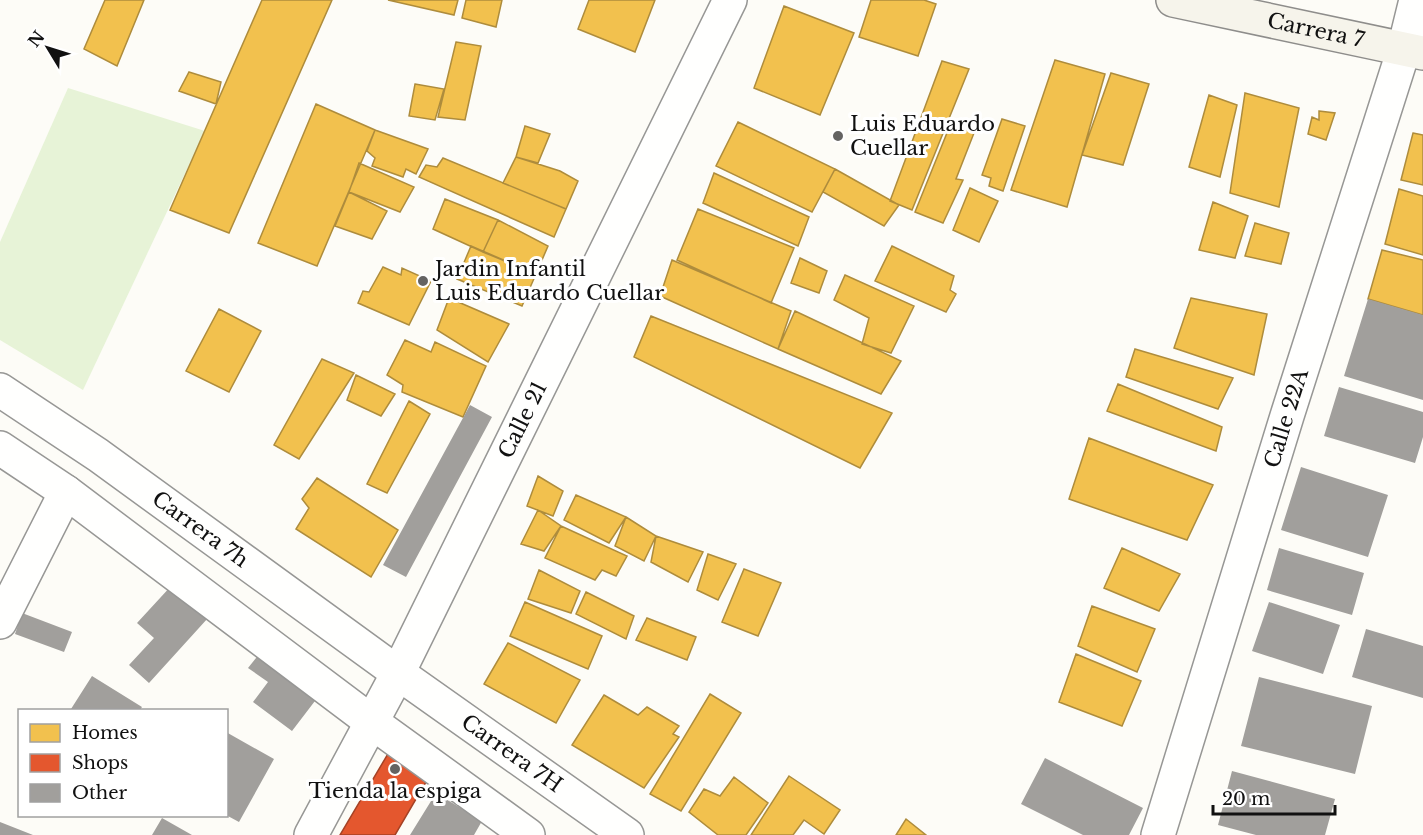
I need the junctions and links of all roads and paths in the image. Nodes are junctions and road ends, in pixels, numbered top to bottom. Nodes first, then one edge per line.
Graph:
1 (730, 0) edge
2 (1173, 0) edge
3 (1416, 0) edge
4 (1413, 51) edge
5 (0, 390) edge
6 (0, 448) edge
7 (66, 492) junction
8 (0, 622) edge
9 (398, 673) junction
10 (373, 723) junction
11 (311, 835) edge
12 (528, 835) edge
13 (627, 835) edge
14 (1158, 835) edge

1 - 9 street, Calle 21
2 - 4 main road, Carrera 7
3 - 4 street, Calle 22A
4 - 14 street, Calle 22A
5 - 9 street, Carrera 7h
6 - 7 street
7 - 8 street
7 - 10 street
9 - 10 street, Calle 21
9 - 13 street, Carrera 7H
10 - 11 street, Calle 21
10 - 12 street

